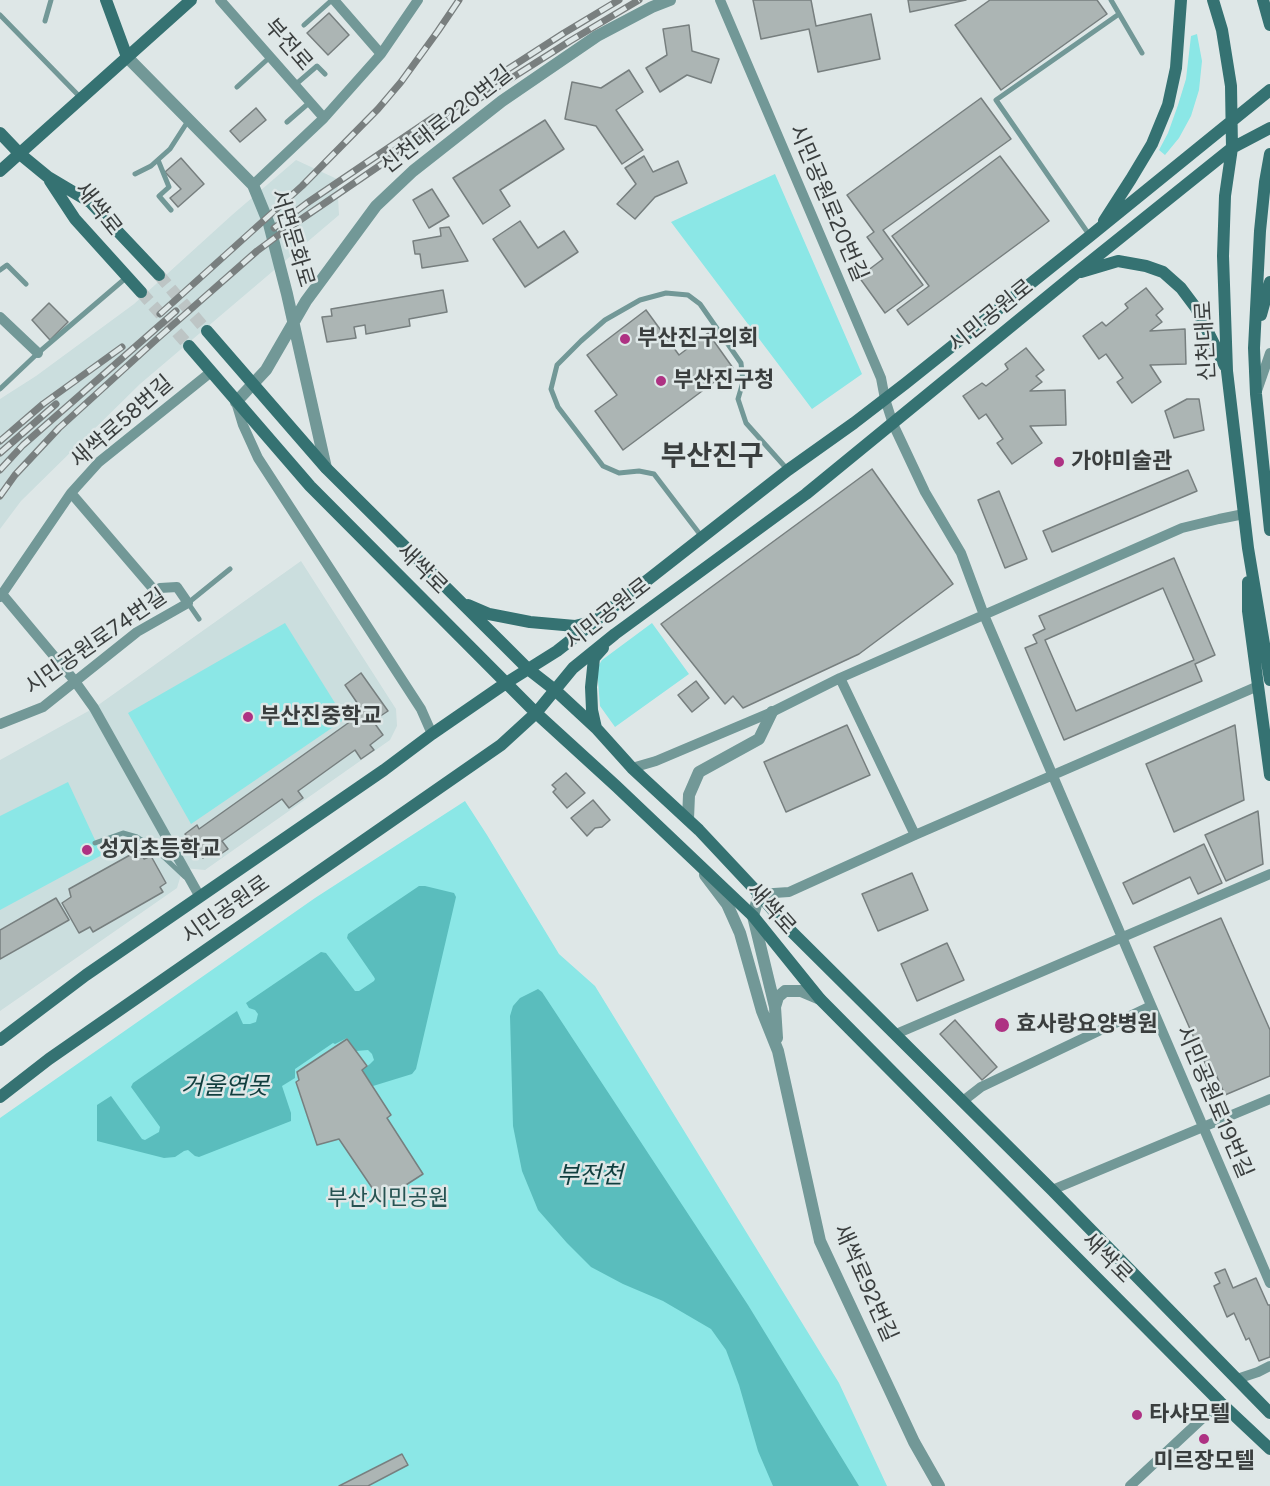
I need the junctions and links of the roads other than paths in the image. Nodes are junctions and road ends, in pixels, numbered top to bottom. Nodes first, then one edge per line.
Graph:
1 (51, 0) edge
2 (106, 0) edge
3 (191, 0) edge
4 (220, 0) edge
5 (333, 0) edge
6 (670, 0) edge
7 (720, 0) edge
8 (1111, 0) edge
9 (1181, 0) edge
10 (1213, 0) edge
11 (1263, 0) edge
12 (413, 3) edge
13 (1119, 14) junction
14 (0, 15) edge
15 (45, 21) dead end
16 (304, 25) dead end
17 (1270, 25) edge
18 (1142, 53) dead end
19 (381, 54) junction
20 (127, 57) junction
21 (270, 57) junction
22 (325, 74) dead end
23 (295, 85) junction
24 (237, 87) dead end
25 (1270, 90) edge
26 (82, 98) junction
27 (310, 102) junction
28 (324, 118) junction
29 (189, 120) junction
30 (287, 122) dead end
31 (1232, 123) junction
32 (1270, 128) edge
33 (0, 133) edge
34 (1232, 148) junction
35 (20, 154) junction
36 (1270, 154) edge
37 (158, 160) junction
38 (0, 171) edge
39 (135, 174) dead end
40 (48, 177) junction
41 (253, 185) junction
42 (171, 210) dead end
43 (1094, 233) junction
44 (0, 270) edge
45 (1075, 274) junction
46 (159, 275) tunnel mouth
47 (127, 277) junction
48 (1270, 282) edge
49 (26, 284) dead end
50 (141, 292) tunnel mouth
51 (0, 317) edge
52 (294, 322) junction
53 (207, 331) tunnel mouth
54 (189, 346) tunnel mouth
55 (1254, 348) junction
56 (38, 353) junction
57 (1270, 353) edge
58 (1227, 371) junction
59 (211, 372) junction
60 (253, 383) junction
61 (0, 389) edge
62 (1256, 394) junction
63 (885, 399) junction
64 (236, 402) junction
65 (893, 424) junction
66 (326, 468) junction
67 (788, 470) junction
68 (71, 493) junction
69 (1244, 514) junction
70 (1270, 530) edge
71 (702, 537) junction
72 (1248, 548) junction
73 (230, 569) dead end
74 (1, 596) edge
75 (188, 603) junction
76 (461, 603) junction
77 (984, 615) junction
78 (199, 619) dead end
79 (598, 620) junction
80 (615, 634) junction
81 (528, 669) junction
82 (840, 678) junction
83 (74, 680) junction
84 (1270, 680) edge
85 (506, 683) junction
86 (1258, 686) junction
87 (555, 690) junction
88 (772, 712) junction
89 (536, 713) junction
90 (0, 724) edge
91 (596, 728) junction
92 (432, 734) junction
93 (632, 768) junction
94 (1053, 775) junction
95 (1270, 775) edge
96 (688, 819) junction
97 (915, 835) junction
98 (95, 843) dead end
99 (683, 849) junction
100 (1270, 874) edge
101 (193, 885) junction
102 (759, 894) junction
103 (200, 897) junction
104 (753, 916) junction
105 (1122, 938) junction
106 (819, 999) junction
107 (1151, 1006) junction
108 (775, 1007) junction
109 (896, 1034) junction
110 (0, 1040) edge
111 (778, 1051) junction
112 (0, 1097) edge
113 (1270, 1099) edge
114 (963, 1101) junction
115 (1203, 1127) junction
116 (1052, 1190) junction
117 (1270, 1283) edge
118 (1270, 1366) edge
119 (1236, 1379) junction
120 (1220, 1402) junction
121 (1270, 1413) edge
122 (1270, 1449) edge
123 (939, 1486) edge
124 (1130, 1486) edge

1 - 15 lane
2 - 20 main road, 서면문화로
3 - 20 main road
4 - 21 street, 부전로
5 - 16 lane
5 - 19 street
6 - 52 street, 신천대로220번길
7 - 63 street, 시민공원로20번길
8 - 13 lane
9 - 43 main road
10 - 31 main road, 신천대로
11 - 17 main road
12 - 19 street
13 - 18 lane
13 - 43 lane
14 - 26 lane
19 - 28 street
20 - 26 main road
20 - 29 street, 서면문화로
21 - 23 street, 부전로
21 - 24 lane
22 - 23 lane
23 - 27 street, 부전로
25 - 31 main road, 시민공원로
26 - 35 main road
27 - 28 street, 부전로
27 - 30 lane
28 - 41 street
29 - 37 lane
29 - 41 street, 서면문화로
31 - 34 main road, 신천대로
31 - 43 main road, 시민공원로
32 - 34 main road, 시민공원로
33 - 35 main road, 새싹로
34 - 45 main road, 시민공원로
34 - 58 main road, 신천대로
35 - 38 main road
35 - 40 main road, 새싹로
36 - 55 main road
37 - 39 lane
37 - 42 lane
40 - 46 main road, 새싹로
40 - 47 main road, 새싹로
41 - 52 street, 서면문화로
43 - 63 main road, 시민공원로
44 - 49 lane
45 - 58 main road
45 - 65 main road, 시민공원로
47 - 50 main road, 새싹로
47 - 56 lane
48 - 55 main road
51 - 56 street
52 - 60 street, 서면문화로
52 - 66 street, 서면문화로
53 - 60 main road, 새싹로
54 - 59 main road, 새싹로
55 - 62 main road
56 - 61 lane
57 - 62 street
58 - 69 main road, 신천대로
59 - 64 main road, 새싹로
59 - 68 street, 새싹로58번길
60 - 64 street, 서면문화로
60 - 66 main road, 새싹로
62 - 70 main road
63 - 65 street, 시민공원로20번길
63 - 67 main road, 시민공원로
64 - 85 main road, 새싹로
64 - 92 street, 새싹로
65 - 77 street, 시민공원로19번길
65 - 80 main road, 시민공원로
66 - 76 main road, 새싹로
67 - 71 main road, 시민공원로
67 - 71 lane
68 - 74 street, 새싹로58번길
68 - 75 street, 시민공원로74번길
69 - 72 main road, 신천대로
69 - 77 street
71 - 79 main road, 시민공원로
72 - 84 main road, 신천대로
72 - 86 main road
73 - 75 lane
74 - 83 street, 새싹로58번길
75 - 78 lane
75 - 83 street, 시민공원로74번길
76 - 79 main road
76 - 81 main road, 새싹로
77 - 82 street
77 - 94 street, 시민공원로19번길
79 - 81 main road, 시민공원로
80 - 87 main road, 시민공원로
80 - 91 main road
81 - 85 main road, 시민공원로
81 - 87 main road, 새싹로
82 - 88 street
82 - 97 street
83 - 90 street, 시민공원로74번길
83 - 101 street, 새싹로58번길
85 - 89 main road, 새싹로
85 - 92 main road, 시민공원로
86 - 94 street
86 - 95 main road
87 - 89 main road, 시민공원로
87 - 91 main road, 새싹로
88 - 93 street
88 - 96 street
89 - 99 main road, 새싹로
89 - 112 main road, 시민공원로
91 - 93 main road, 새싹로
92 - 103 main road, 시민공원로
93 - 96 main road, 새싹로
94 - 97 street
94 - 105 street, 시민공원로19번길
96 - 102 main road, 새싹로
97 - 102 street, 새싹로
98 - 101 lane
99 - 104 main road, 새싹로
99 - 111 street, 새싹로92번길
100 - 105 street
101 - 103 street, 새싹로58번길
102 - 104 street, 새싹로92번길
102 - 109 main road, 새싹로
103 - 110 main road, 시민공원로
104 - 106 main road, 새싹로
104 - 108 street, 새싹로92번길
105 - 107 street, 시민공원로19번길
105 - 109 street
106 - 108 street
106 - 120 main road, 새싹로
107 - 114 street
107 - 115 street, 시민공원로19번길
108 - 111 street, 새싹로92번길
109 - 114 main road, 새싹로
111 - 123 street, 새싹로92번길
113 - 115 street
114 - 116 main road, 새싹로
115 - 116 street
115 - 117 street, 시민공원로19번길
116 - 119 main road, 새싹로
118 - 119 street
119 - 121 main road, 새싹로
120 - 122 main road, 새싹로
120 - 124 street

